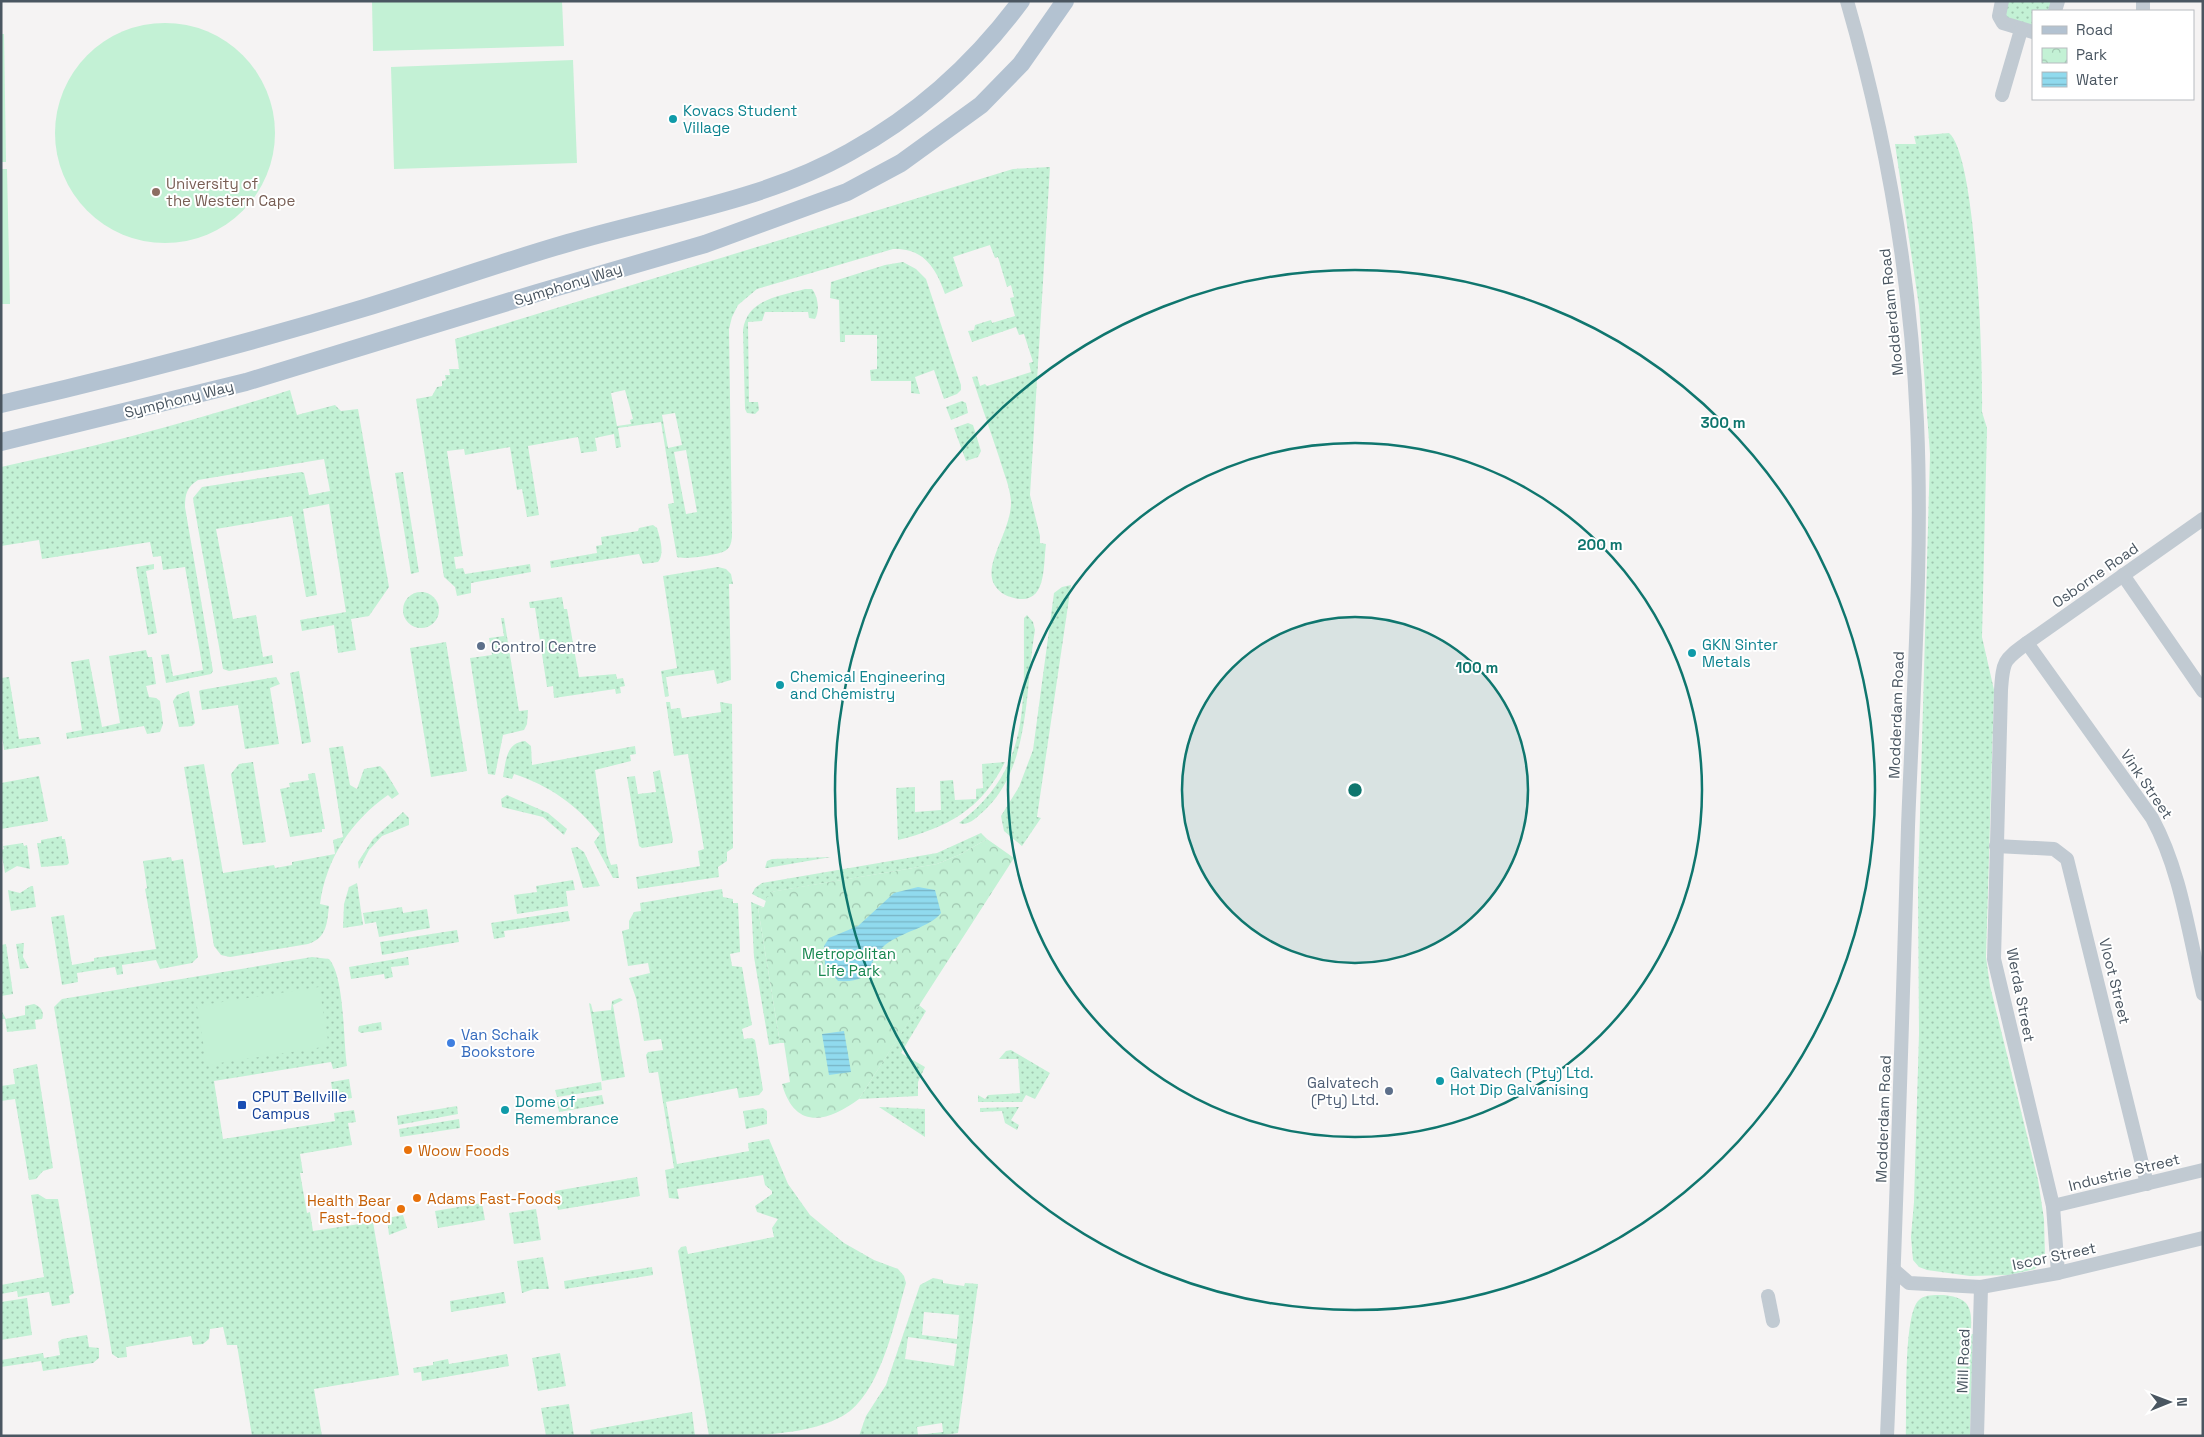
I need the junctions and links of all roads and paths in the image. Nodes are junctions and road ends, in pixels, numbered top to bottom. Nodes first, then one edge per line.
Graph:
1 (1021, 1) edge
2 (1065, 1) edge
3 (1847, 1) edge
4 (2002, 1) edge
5 (2027, 31) edge
6 (2002, 95) dead end
7 (1, 404) edge
8 (1, 442) edge
9 (2203, 519) edge
10 (2123, 575) junction
11 (2028, 643) junction
12 (2006, 658) joint
13 (2203, 691) edge
14 (1996, 846) junction
15 (2203, 994) edge
16 (2203, 1170) edge
17 (2147, 1184) junction
18 (2053, 1206) junction
19 (2203, 1238) edge
20 (1894, 1270) junction
21 (2058, 1273) junction
22 (1909, 1283) junction
23 (1981, 1287) junction
24 (1894, 1295) junction
25 (1768, 1296) dead end
26 (1773, 1321) dead end
27 (1887, 1436) edge
28 (1977, 1436) edge

1 - 7 main road
2 - 8 main road, Symphony Way
3 - 20 street, Modderdam Road
4 - 5 street
5 - 6 street
9 - 10 street, Osborne Road
10 - 11 street, Osborne Road
10 - 13 street
11 - 12 street, Osborne Road
11 - 15 street, Vink Street
12 - 14 street, Werda Street
14 - 17 street, Vloot Street
14 - 18 street, Werda Street
16 - 17 street, Industrie Street
17 - 18 street, Industrie Street
18 - 21 street, Werda Street
19 - 21 street, Iscor Street
20 - 22 street
20 - 24 street, Modderdam Road
21 - 23 street, Iscor Street
22 - 23 street, Iscor Street
22 - 24 street
23 - 28 street, Mill Road
24 - 27 street, Modderdam Road
25 - 26 street

